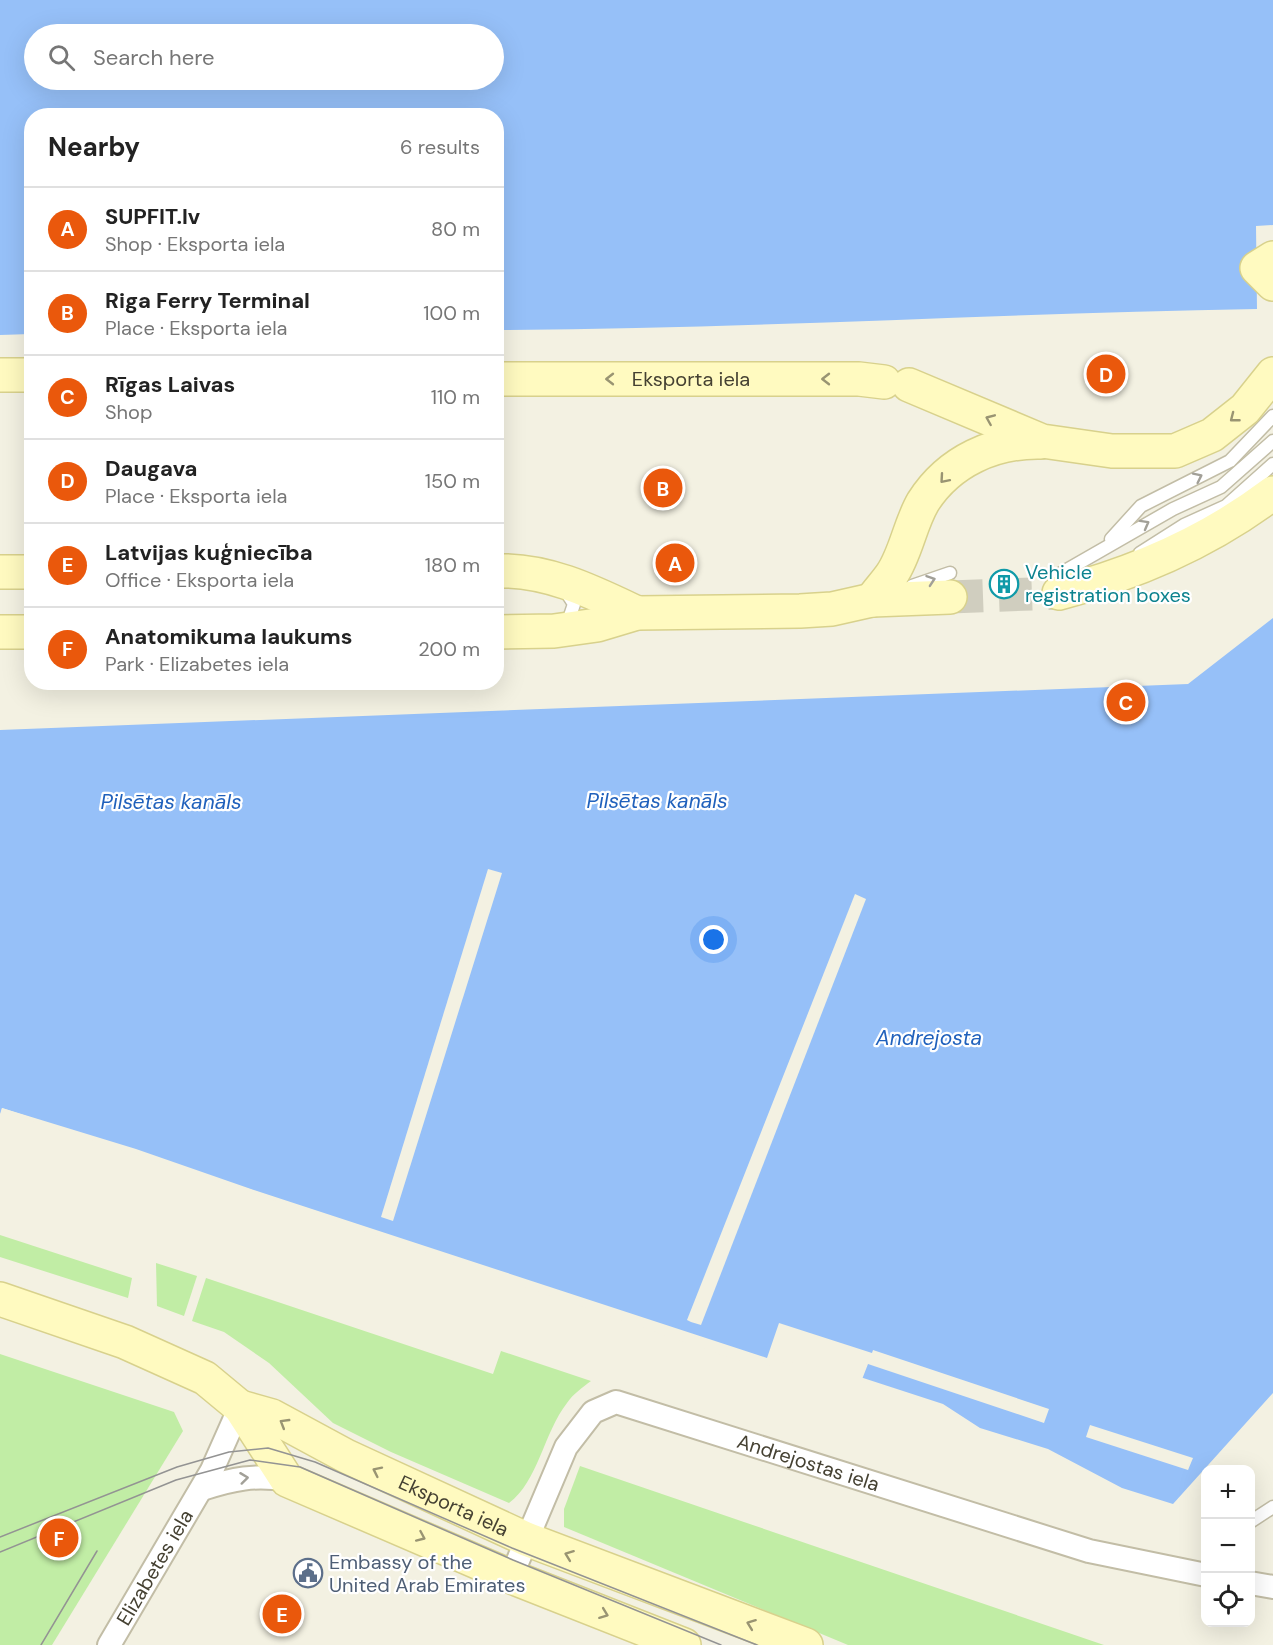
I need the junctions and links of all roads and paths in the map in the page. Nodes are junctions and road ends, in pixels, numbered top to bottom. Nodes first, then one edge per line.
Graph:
1 (1273, 258) edge
2 (1273, 284) edge
3 (1273, 374) edge
4 (0, 375) edge
5 (24, 375) edge
6 (504, 379) edge
7 (1273, 416) edge
8 (1273, 441) edge
9 (1055, 442) junction
10 (1273, 464) edge
11 (1273, 494) edge
12 (1102, 549) junction
13 (504, 570) edge
14 (0, 572) edge
15 (24, 572) edge
16 (553, 578) junction
17 (1104, 582) junction
18 (1059, 584) joint
19 (950, 585) tunnel mouth
20 (872, 600) junction
21 (637, 613) junction
22 (0, 632) edge
23 (24, 632) edge
24 (504, 632) edge
25 (554, 632) junction
26 (0, 1299) edge
27 (240, 1407) junction
28 (287, 1480) junction
29 (202, 1489) junction
30 (1273, 1507) edge
31 (1255, 1519) edge
32 (526, 1539) junction
33 (1201, 1574) edge
34 (511, 1576) junction
35 (1255, 1584) edge
36 (1273, 1587) edge
37 (791, 1642) edge
38 (109, 1645) edge
39 (684, 1645) edge

1 - 2 street
3 -> 9 street
4 - 5 street
9 -> 6 street, Eksporta iela
12 -> 7 lane
12 -> 8 lane
9 -> 20 street
10 - 17 lane
11 - 17 street
12 - 18 lane
13 - 16 street
14 - 15 street
16 - 21 street
16 - 25 lane
17 - 18 street
20 -> 19 street
20 - 21 street
21 - 25 street
22 - 23 street
24 - 25 street
26 - 27 street, Eksporta iela
27 - 28 street, Eksporta iela
27 - 29 street, Elizabetes iela
32 -> 27 street, Eksporta iela
29 -> 28 street, Elizabetes iela
28 -> 34 street, Eksporta iela
29 - 38 street, Elizabetes iela
30 - 31 lane
32 - 33 street, Andrejostas iela
32 - 34 street, Andrejostas iela
37 -> 32 street, Eksporta iela
34 -> 39 street, Eksporta iela
35 - 36 street

